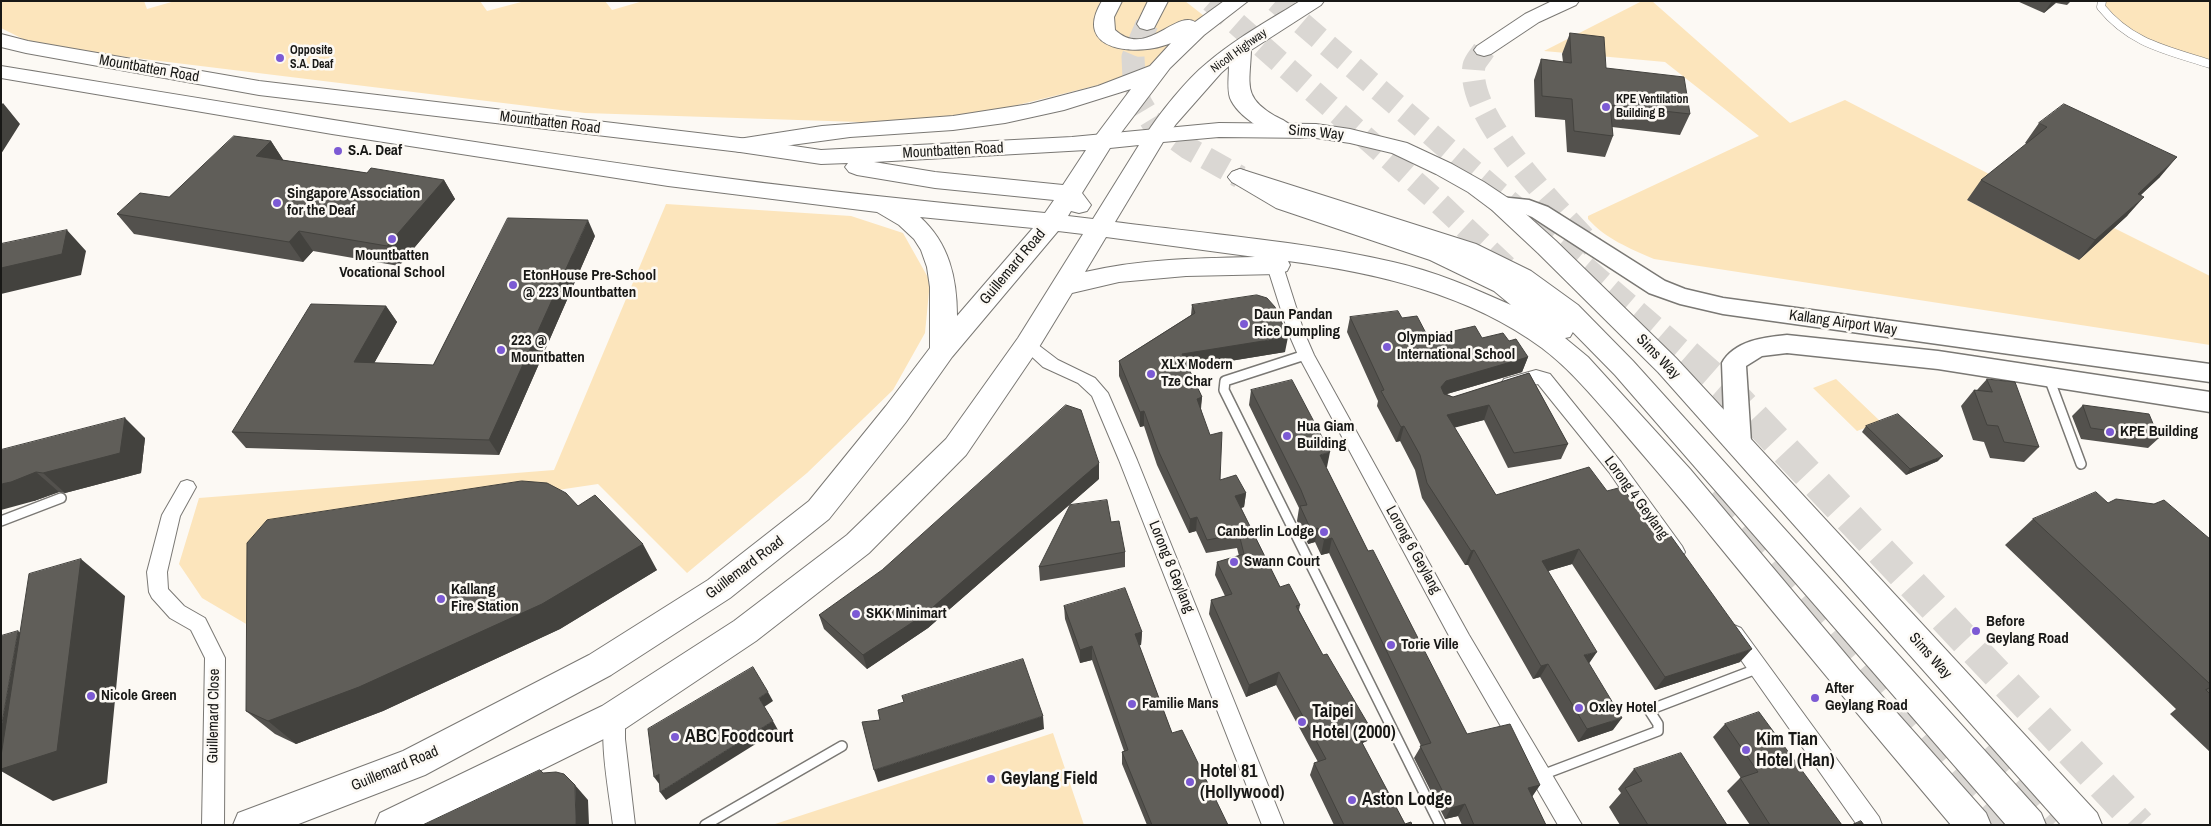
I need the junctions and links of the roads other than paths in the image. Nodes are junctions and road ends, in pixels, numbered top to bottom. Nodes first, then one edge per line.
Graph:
1 (1112, 1) edge
2 (1158, 1) edge
3 (1221, 1) edge
4 (1238, 1) edge
5 (1314, 1) edge
6 (1569, 1) edge
7 (2102, 1) edge
8 (1147, 24) tunnel mouth
9 (1, 40) edge
10 (1241, 47) junction
11 (1484, 50) tunnel mouth
12 (2210, 64) edge
13 (1, 72) edge
14 (1155, 72) junction
15 (1283, 130) junction
16 (1156, 136) junction
17 (1103, 141) junction
18 (740, 145) junction
19 (821, 157) junction
20 (1070, 194) junction
21 (873, 204) junction
22 (1500, 204) junction
23 (1052, 222) junction
24 (1097, 228) junction
25 (1305, 255) junction
26 (1275, 266) junction
27 (1058, 294) junction
28 (1027, 344) junction
29 (943, 350) junction
30 (1306, 355) junction
31 (1579, 364) junction
32 (2210, 373) edge
33 (2049, 378) junction
34 (1492, 390) edge
35 (2210, 402) edge
36 (1738, 443) junction
37 (2081, 464) dead end
38 (188, 487) dead end
39 (61, 498) dead end
40 (1, 521) edge
41 (1684, 564) edge
42 (1724, 620) edge
43 (1759, 668) junction
44 (614, 717) junction
45 (842, 746) dead end
46 (1542, 775) junction
47 (213, 825) edge
48 (250, 825) edge
49 (392, 825) edge
50 (624, 825) edge
51 (705, 825) edge
52 (1273, 825) edge
53 (1440, 825) edge
54 (1571, 825) edge
55 (1871, 825) edge
56 (1974, 825) edge
57 (2028, 825) edge
58 (2085, 825) edge

1 - 3 main road
2 - 8 main road
4 - 14 main road
5 - 10 main road, Nicoll Highway
6 - 11 main road
7 - 12 lane
9 - 18 main road, Mountbatten Road
10 - 15 main road
10 - 16 main road, Nicoll Highway
13 - 21 main road, Mountbatten Road
14 - 17 main road
14 - 18 main road
15 - 16 main road, Sims Way
15 - 22 main road, Sims Way
16 - 17 main road, Sims Way
16 - 24 main road
17 - 19 main road, Mountbatten Road
17 - 20 main road, Guillemard Road
18 - 19 main road, Mountbatten Road
19 - 20 main road
20 - 23 main road, Guillemard Road
20 - 24 main road
21 - 23 main road, Mountbatten Road
21 - 29 main road
22 - 32 street, Kallang Airport Way
22 - 36 main road, Sims Way
23 - 24 main road, Mountbatten Road
23 - 29 main road, Guillemard Road
24 - 25 main road
24 - 27 main road
25 - 26 main road
25 - 31 main road
26 - 27 main road
26 - 30 street, Lorong 6 Geylang
27 - 28 main road
28 - 44 main road
28 - 52 street, Lorong 8 Geylang
29 - 48 main road, Guillemard Road
30 - 46 street, Lorong 6 Geylang
30 - 53 lane
31 - 56 main road
31 - 57 main road
33 - 35 street, Kallang Airport Way
33 - 36 street, Kallang Airport Way
33 - 37 lane
34 - 41 street, Lorong 4 Geylang
36 - 58 main road, Sims Way
38 - 47 street, Guillemard Close
39 - 40 lane
42 - 43 street
43 - 46 lane
43 - 55 street
44 - 49 main road
44 - 50 street
45 - 51 lane
46 - 54 street, Lorong 6 Geylang

